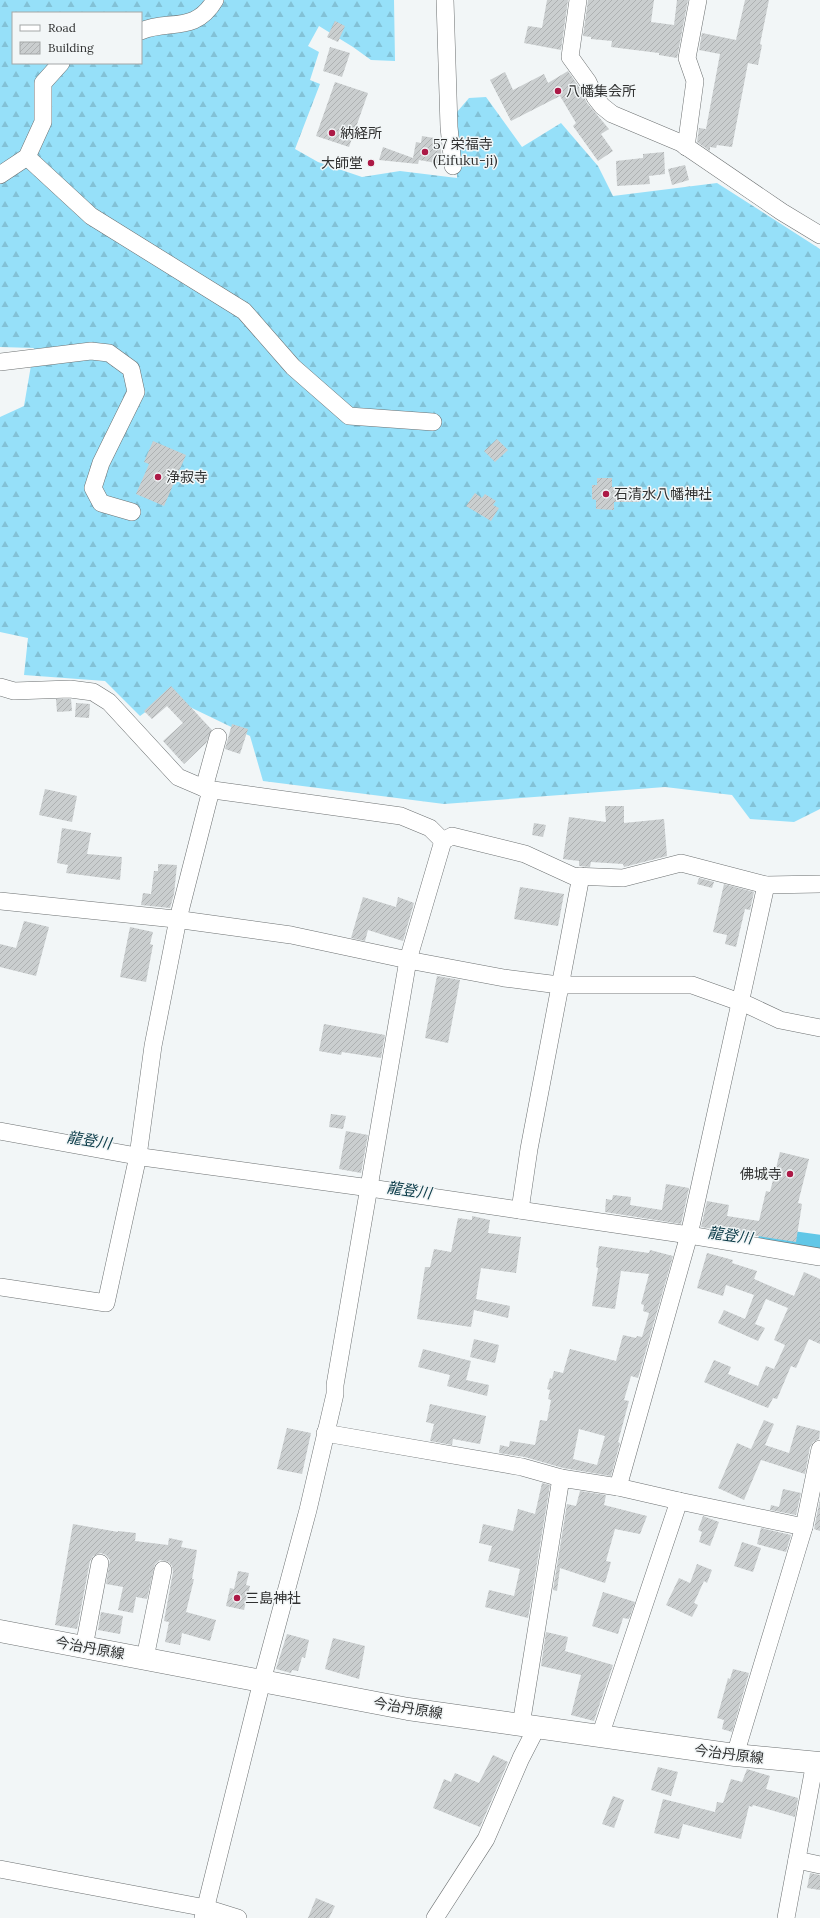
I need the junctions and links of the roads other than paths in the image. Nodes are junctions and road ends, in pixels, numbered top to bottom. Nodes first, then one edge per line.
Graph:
1 (215, 0) edge
2 (446, 0) edge
3 (578, 0) edge
4 (698, 0) edge
5 (142, 31) edge
6 (60, 64) edge
7 (686, 147) junction
8 (27, 157) junction
9 (453, 166) dead end
10 (0, 175) edge
11 (820, 235) edge
12 (0, 362) edge
13 (433, 422) dead end
14 (132, 512) dead end
15 (0, 687) edge
16 (218, 737) dead end
17 (208, 789) junction
18 (443, 841) junction
19 (581, 876) junction
20 (766, 884) junction
21 (820, 884) edge
22 (0, 900) edge
23 (178, 919) junction
24 (408, 960) junction
25 (559, 985) junction
26 (740, 1003) junction
27 (820, 1028) edge
28 (0, 1131) edge
29 (138, 1156) junction
30 (370, 1188) junction
31 (520, 1210) junction
32 (690, 1235) junction
33 (820, 1257) edge
34 (0, 1287) edge
35 (325, 1433) junction
36 (820, 1449) edge
37 (562, 1478) junction
38 (618, 1487) junction
39 (679, 1501) junction
40 (804, 1527) junction
41 (100, 1563) dead end
42 (163, 1570) dead end
43 (0, 1631) edge
44 (84, 1647) junction
45 (145, 1658) junction
46 (262, 1681) junction
47 (529, 1726) junction
48 (600, 1736) junction
49 (735, 1755) junction
50 (817, 1763) edge
51 (797, 1860) junction
52 (820, 1865) edge
53 (0, 1869) edge
54 (204, 1913) edge
55 (238, 1918) edge
56 (435, 1918) edge
57 (786, 1918) edge

1 - 5 street
2 - 9 street
3 - 7 street
4 - 7 street
6 - 8 street
7 - 11 street
8 - 10 street
8 - 13 street
12 - 14 street
15 - 17 street
16 - 17 street
17 - 18 street
17 - 23 street
18 - 19 street
18 - 24 street
19 - 20 street
19 - 25 street
20 - 21 street
20 - 26 street
22 - 23 street
23 - 24 street
23 - 29 street
24 - 25 street
24 - 30 street
25 - 26 street
25 - 31 street
26 - 27 street
26 - 32 street
28 - 29 street
29 - 30 street
29 - 34 street
30 - 31 street
30 - 35 street
31 - 32 street
32 - 33 street
32 - 38 street
35 - 37 street
35 - 46 street
36 - 40 street
37 - 38 street
37 - 47 street
38 - 39 street
39 - 40 street
39 - 48 street
40 - 49 street
41 - 44 street
42 - 45 street
43 - 44 main road, 今治丹原線
44 - 45 main road, 今治丹原線
45 - 46 main road, 今治丹原線
46 - 47 main road, 今治丹原線
46 - 54 street
47 - 48 main road, 今治丹原線
47 - 56 street
48 - 49 main road, 今治丹原線
49 - 50 main road, 今治丹原線
50 - 51 street
51 - 52 street
51 - 57 street
53 - 54 street
54 - 55 street

